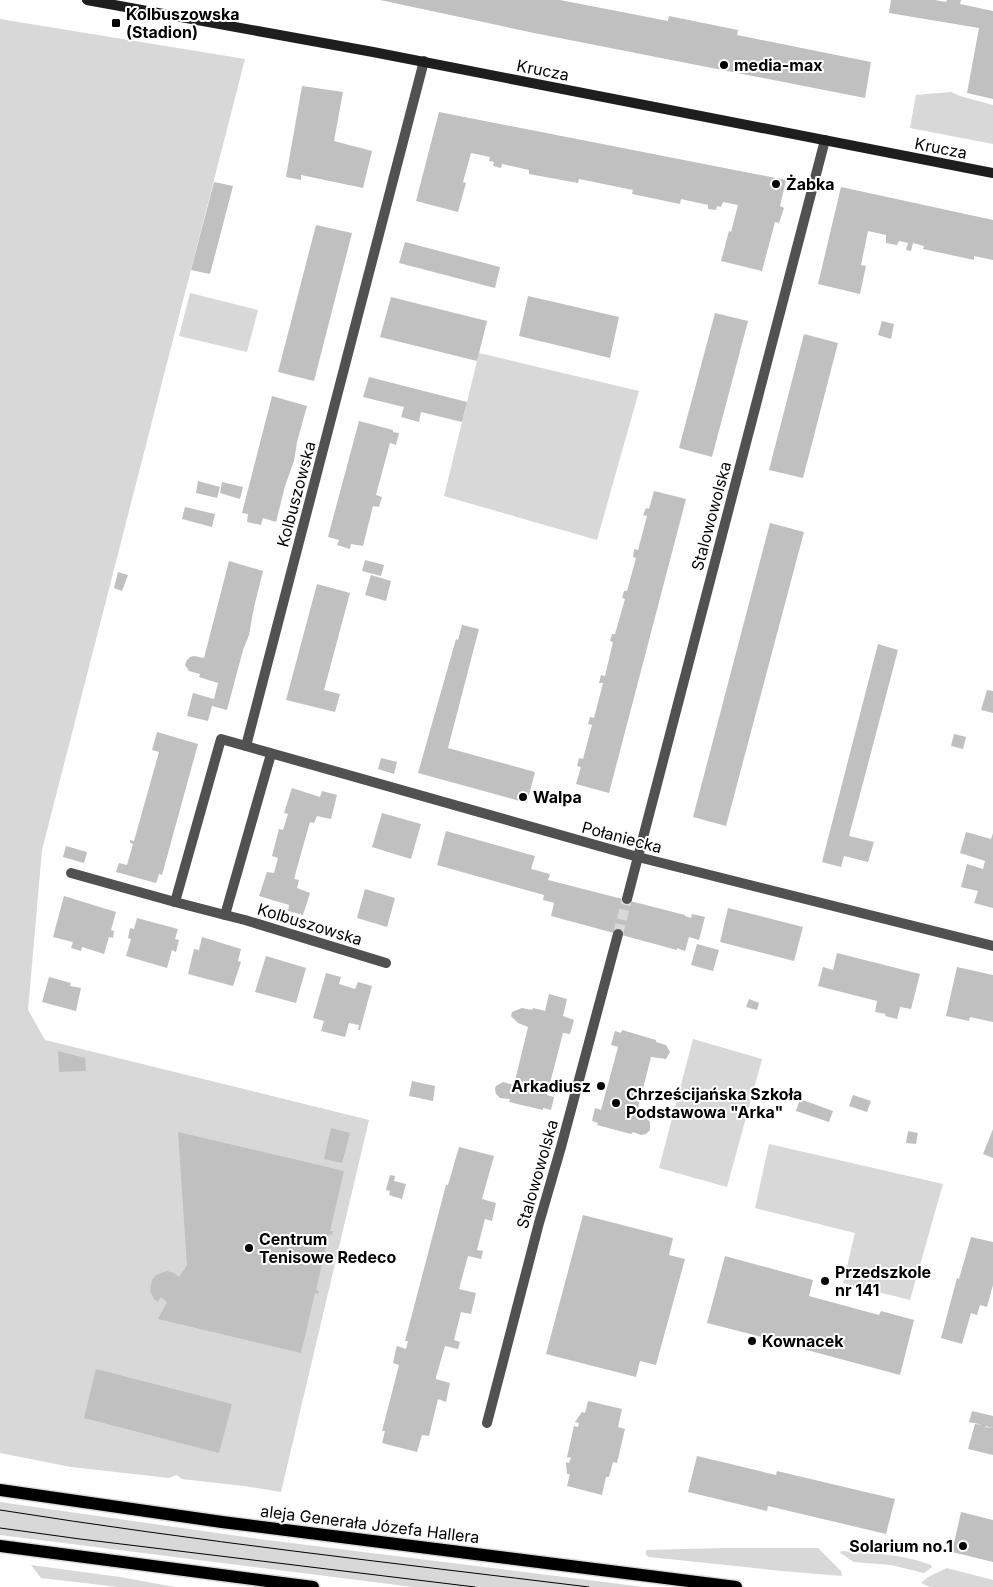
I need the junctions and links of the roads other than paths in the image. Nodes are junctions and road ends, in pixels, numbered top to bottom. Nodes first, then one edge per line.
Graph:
1 (87, 0) edge
2 (424, 61) junction
3 (825, 140) junction
4 (993, 173) edge
5 (246, 746) junction
6 (271, 754) junction
7 (638, 857) junction
8 (71, 873) dead end
9 (627, 899) tunnel mouth
10 (175, 902) junction
11 (225, 915) junction
12 (618, 934) tunnel mouth
13 (993, 946) edge
14 (386, 963) dead end
15 (487, 1423) dead end
16 (0, 1490) edge
17 (0, 1546) edge
18 (313, 1587) edge
19 (736, 1587) edge

1 - 2 street, Krucza
2 - 3 street, Krucza
2 - 5 street, Kolbuszowska
3 - 4 street, Krucza
3 - 7 street, Stalowowolska
5 - 6 street, Połaniecka
5 - 10 street
6 - 7 street, Połaniecka
6 - 11 street
7 - 9 street, Stalowowolska
7 - 13 street, Połaniecka
8 - 10 street, Kolbuszowska
10 - 11 street, Kolbuszowska
11 - 14 street, Kolbuszowska
12 - 15 street, Stalowowolska
16 - 19 main road, aleja Generała Józefa Hallera
17 - 18 main road

